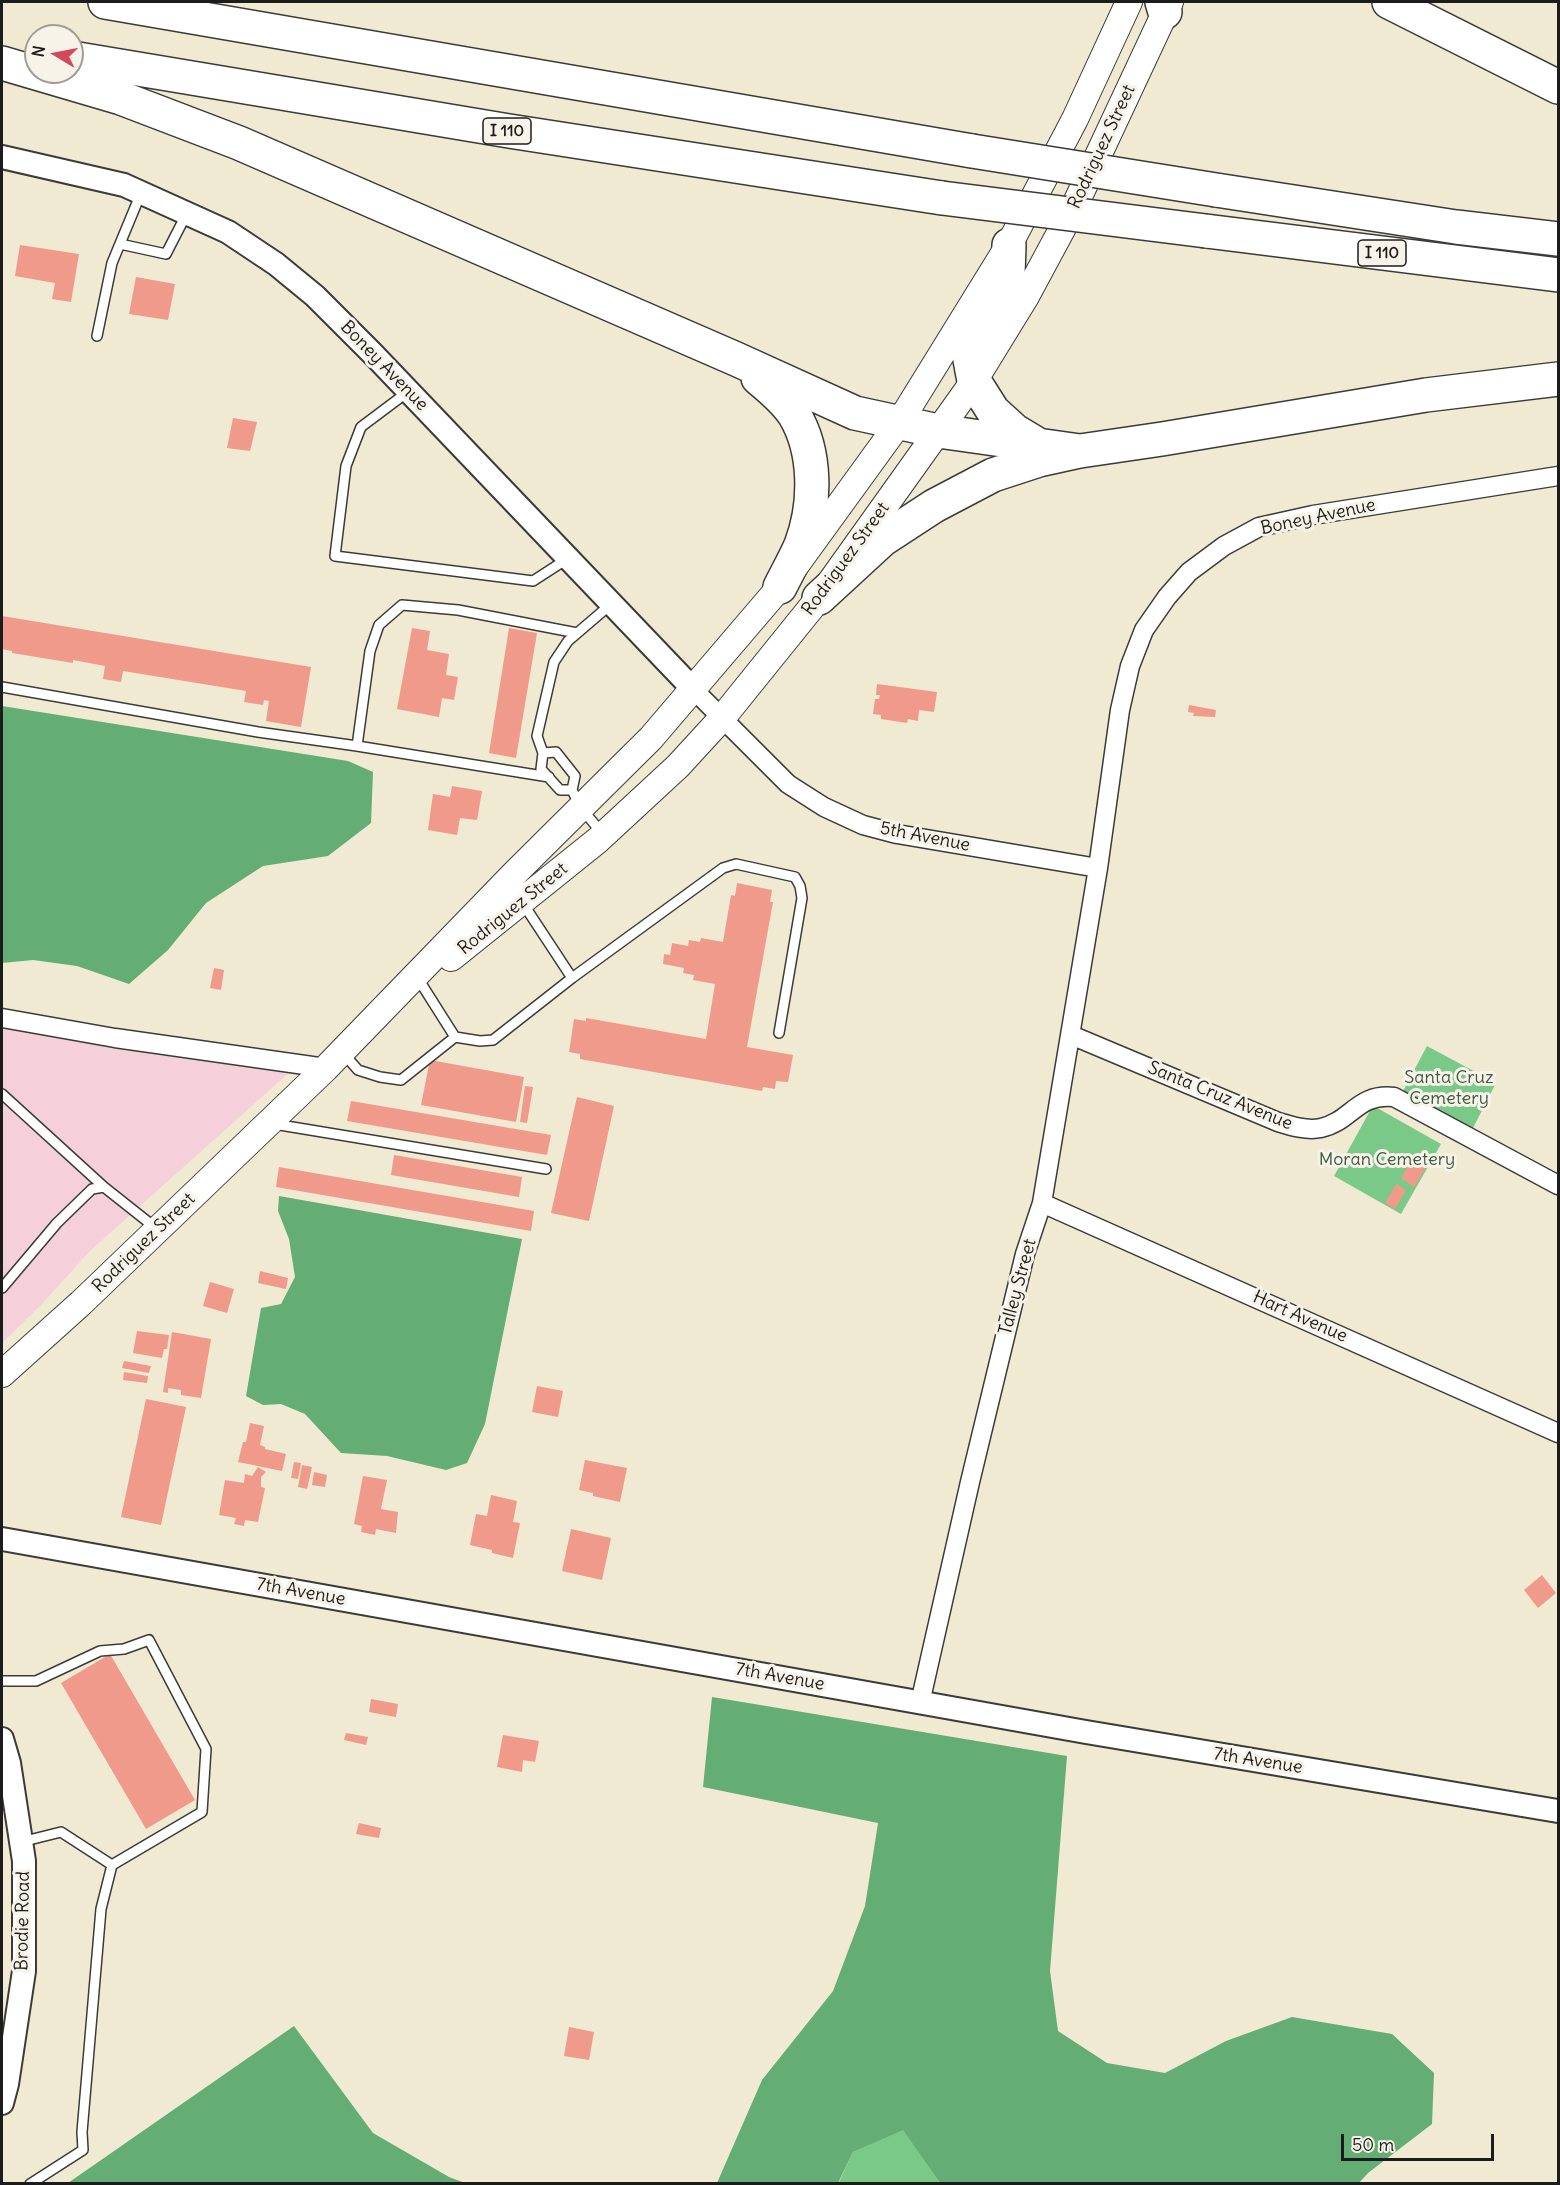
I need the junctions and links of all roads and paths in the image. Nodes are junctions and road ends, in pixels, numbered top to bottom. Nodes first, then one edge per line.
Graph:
1 (105, 2) edge
2 (1129, 2) edge
3 (1389, 2) edge
4 (1166, 5) edge
5 (2, 46) edge
6 (24, 50) edge
7 (84, 60) edge
8 (2, 63) edge
9 (1558, 87) edge
10 (2, 157) edge
11 (141, 193) junction
12 (187, 213) junction
13 (1558, 239) edge
14 (120, 244) junction
15 (1009, 245) junction
16 (1558, 275) edge
17 (97, 336) dead end
18 (736, 359) junction
19 (1558, 379) edge
20 (974, 381) junction
21 (409, 391) junction
22 (899, 423) junction
23 (938, 431) junction
24 (1035, 444) junction
25 (1080, 450) junction
26 (1558, 476) edge
27 (568, 558) junction
28 (780, 587) junction
29 (819, 598) junction
30 (611, 604) junction
31 (577, 633) junction
32 (2, 687) edge
33 (693, 689) junction
34 (723, 717) junction
35 (357, 746) junction
36 (543, 753) junction
37 (549, 777) junction
38 (576, 799) junction
39 (604, 835) junction
40 (1098, 868) junction
41 (514, 892) junction
42 (572, 978) junction
43 (418, 979) junction
44 (2, 1018) edge
45 (779, 1033) dead end
46 (1071, 1035) junction
47 (455, 1037) junction
48 (334, 1060) junction
49 (2, 1094) edge
50 (268, 1124) junction
51 (546, 1169) dead end
52 (1558, 1185) edge
53 (104, 1187) junction
54 (1042, 1203) junction
55 (158, 1230) junction
56 (2, 1288) edge
57 (2, 1374) edge
58 (1558, 1433) edge
59 (2, 1539) edge
60 (2, 1681) edge
61 (920, 1703) junction
62 (2, 1739) edge
63 (8, 1796) edge
64 (1558, 1811) edge
65 (21, 1842) junction
66 (112, 1865) junction
67 (2, 2103) edge
68 (30, 2184) edge

1 - 13 highway, I 110, bridge
2 - 15 main road, Rodriguez Street
3 - 9 highway
4 - 20 main road, Rodriguez Street
5 - 6 highway
7 - 16 highway, I 110, bridge
8 - 18 highway
10 - 11 street, Boney Avenue
11 - 12 street, Boney Avenue
11 - 14 lane
12 - 14 lane
12 - 21 street, Boney Avenue
14 - 17 lane
15 - 20 highway
15 - 22 main road, Rodriguez Street
18 - 22 highway
18 - 28 highway
19 - 25 highway
20 - 23 main road, Rodriguez Street
20 - 24 highway
21 - 27 street, Boney Avenue
21 - 27 lane
22 - 23 highway
22 - 28 main road, Rodriguez Street
23 - 24 highway
23 - 29 main road, Rodriguez Street
24 - 25 highway
25 - 29 highway
26 - 40 street, Boney Avenue
27 - 30 street, Boney Avenue
28 - 33 main road, Rodriguez Street
29 - 34 main road, Rodriguez Street
30 - 31 lane
30 - 33 street, Boney Avenue
31 - 35 lane
31 - 36 lane
32 - 35 lane
33 - 34 street, 5th Avenue
33 - 38 main road, Rodriguez Street
34 - 39 main road, Rodriguez Street
34 - 40 street, 5th Avenue
35 - 37 lane
36 - 37 lane
36 - 38 lane
37 - 38 lane
38 - 39 lane
38 - 41 main road, Rodriguez Street
39 - 41 main road, Rodriguez Street
40 - 46 street, Talley Street
41 - 42 lane
41 - 43 main road, Rodriguez Street
42 - 45 lane
42 - 47 lane
43 - 47 lane
43 - 48 main road, Rodriguez Street
44 - 48 street
46 - 52 street, Santa Cruz Avenue
46 - 54 street, Talley Street
47 - 48 lane
48 - 50 main road, Rodriguez Street
49 - 53 lane
50 - 51 lane
50 - 55 main road, Rodriguez Street
53 - 55 lane
53 - 56 lane
54 - 58 street, Hart Avenue
54 - 61 street, Talley Street
55 - 57 main road, Rodriguez Street
59 - 61 street, 7th Avenue
60 - 66 lane
61 - 64 street, 7th Avenue
62 - 63 street, Brodie Road
63 - 65 street, Brodie Road
65 - 66 lane
65 - 67 street, Brodie Road
66 - 68 lane

